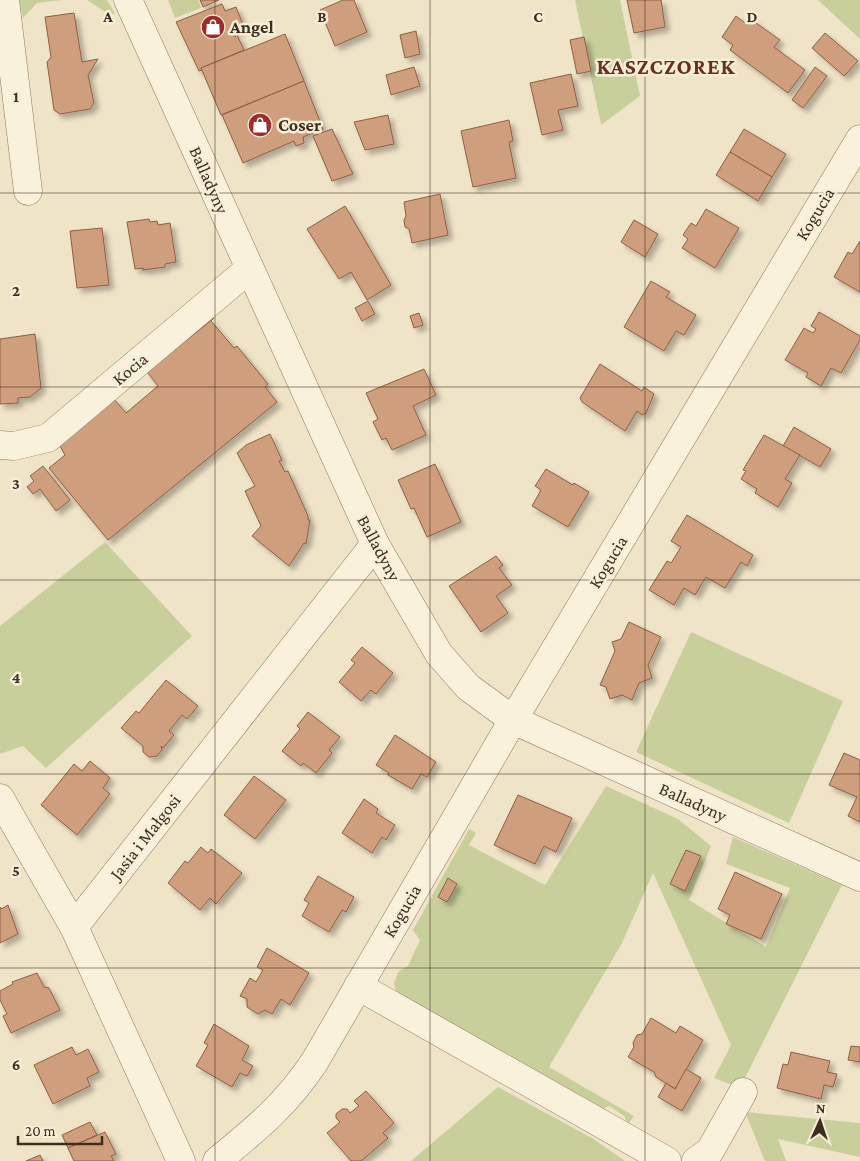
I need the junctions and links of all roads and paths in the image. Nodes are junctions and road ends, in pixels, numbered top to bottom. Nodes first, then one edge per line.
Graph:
1 (5, 0) edge
2 (128, 0) edge
3 (860, 139) edge
4 (28, 191) dead end
5 (249, 269) junction
6 (0, 445) edge
7 (375, 544) junction
8 (513, 720) junction
9 (0, 798) edge
10 (860, 878) edge
11 (74, 927) junction
12 (358, 986) junction
13 (743, 1092) dead end
14 (181, 1161) edge
15 (217, 1161) edge
16 (666, 1161) edge
17 (696, 1161) edge

1 - 4 street
2 - 5 street, Balladyny
3 - 8 street, Kogucia
5 - 6 street, Kocia
5 - 7 street, Balladyny
7 - 8 street, Balladyny
7 - 11 street, Jasia i Małgosi
8 - 10 street, Balladyny
8 - 12 street, Kogucia
9 - 11 street
11 - 14 street
12 - 15 street, Kogucia
12 - 16 street
13 - 17 street

